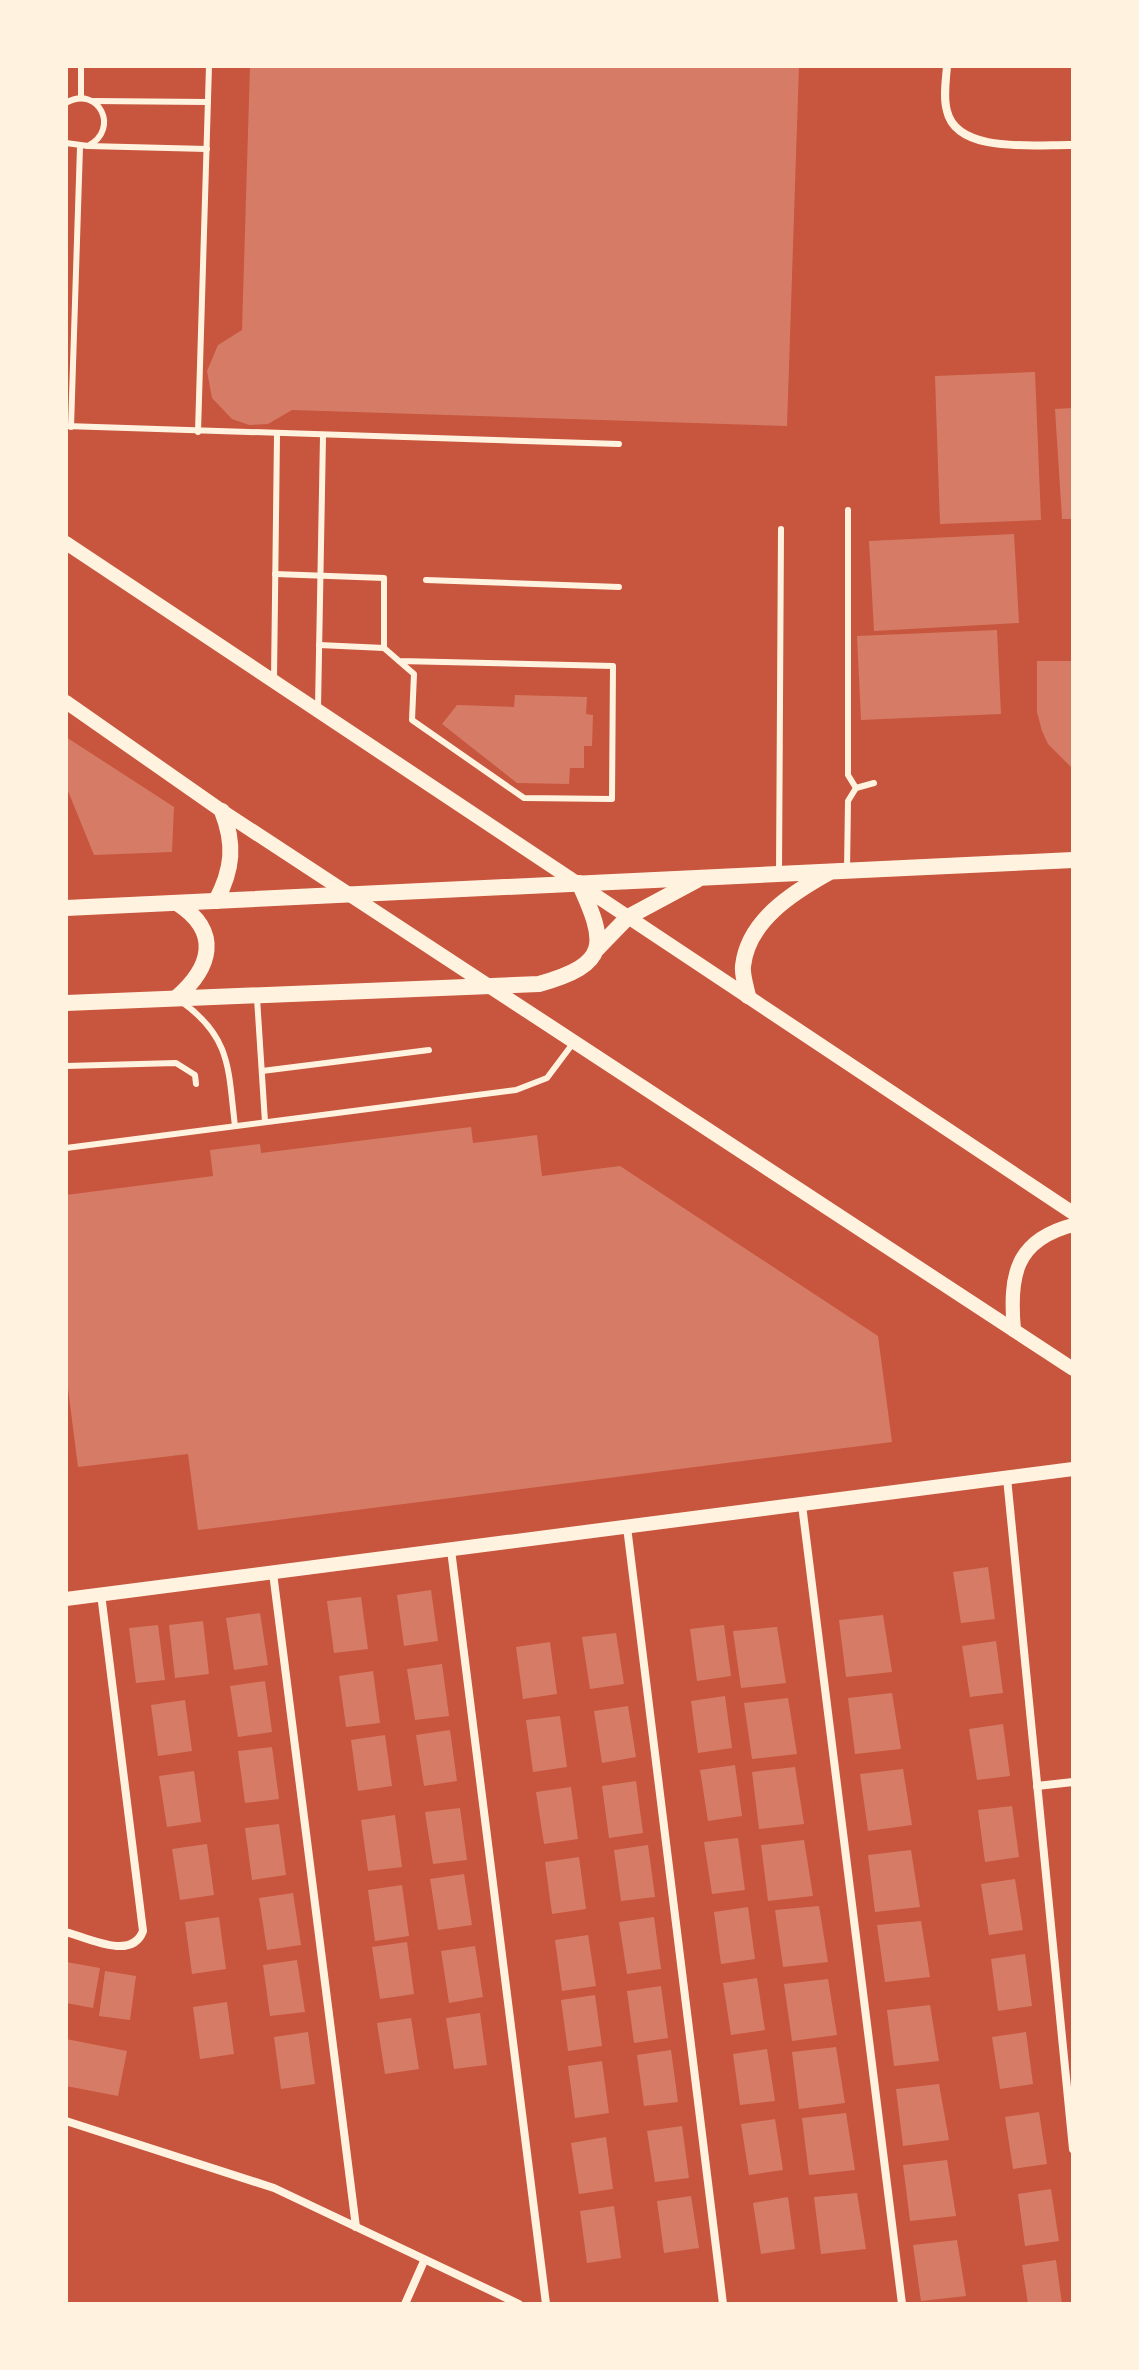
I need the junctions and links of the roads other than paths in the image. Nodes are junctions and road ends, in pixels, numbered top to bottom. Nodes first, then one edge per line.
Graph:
1 (81, 66) edge
2 (209, 66) edge
3 (947, 66) edge
4 (81, 98) junction
5 (92, 101) junction
6 (66, 102) edge
7 (208, 102) junction
8 (66, 143) edge
9 (1073, 145) edge
10 (88, 146) junction
11 (80, 147) junction
12 (207, 149) junction
13 (69, 426) edge
14 (198, 432) junction
15 (277, 435) junction
16 (323, 436) junction
17 (619, 444) dead end
18 (848, 510) dead end
19 (781, 529) dead end
20 (66, 543) edge
21 (275, 574) junction
22 (321, 576) junction
23 (426, 580) dead end
24 (619, 587) dead end
25 (319, 645) junction
26 (384, 648) junction
27 (399, 661) junction
28 (274, 681) junction
29 (66, 702) edge
30 (318, 712) junction
31 (874, 783) dead end
32 (856, 788) junction
33 (222, 811) junction
34 (1073, 860) edge
35 (838, 871) junction
36 (779, 874) junction
37 (702, 878) junction
38 (579, 883) junction
39 (352, 896) junction
40 (216, 901) junction
41 (69, 903) edge
42 (177, 903) junction
43 (628, 917) junction
44 (597, 949) junction
45 (493, 988) junction
46 (257, 995) junction
47 (748, 996) junction
48 (176, 998) junction
49 (66, 1003) edge
50 (576, 1040) junction
51 (429, 1050) dead end
52 (66, 1066) edge
53 (262, 1071) junction
54 (196, 1084) dead end
55 (265, 1122) junction
56 (235, 1126) junction
57 (66, 1148) edge
58 (1073, 1213) edge
59 (1073, 1225) edge
60 (1014, 1330) junction
61 (1073, 1369) edge
62 (1073, 1469) edge
63 (1007, 1478) junction
64 (802, 1505) junction
65 (627, 1527) junction
66 (451, 1550) junction
67 (273, 1573) junction
68 (101, 1594) junction
69 (66, 1599) edge
70 (1073, 1782) edge
71 (1037, 1786) junction
72 (66, 1932) edge
73 (66, 2121) edge
74 (1073, 2149) edge
75 (356, 2227) junction
76 (424, 2261) junction
77 (405, 2304) edge
78 (519, 2304) edge
79 (546, 2304) edge
80 (723, 2304) edge
81 (902, 2304) edge

1 - 4 lane
2 - 7 lane
3 - 9 street
4 - 5 lane
4 - 6 lane
5 - 7 lane
5 - 10 lane
7 - 12 lane
8 - 11 lane
10 - 11 lane
10 - 12 lane
11 - 13 lane
12 - 14 lane
13 - 14 lane
14 - 15 lane
15 - 16 lane
15 - 21 lane
16 - 17 lane
16 - 22 lane
18 - 32 lane
19 - 36 lane
20 - 28 street
21 - 22 lane
21 - 28 lane
22 - 25 lane
22 - 26 lane
23 - 24 lane
25 - 26 lane
25 - 30 lane
26 - 27 lane
27 - 27 lane
28 - 30 street
29 - 33 street
30 - 38 street
31 - 32 lane
32 - 35 lane
33 - 39 street
33 - 40 main road
34 - 35 main road
35 - 36 main road
35 - 47 main road
36 - 37 main road
37 - 38 main road
37 - 43 main road
38 - 39 main road
38 - 43 street
38 - 44 main road
39 - 40 main road
39 - 45 street
40 - 42 main road
41 - 42 main road
42 - 48 main road
43 - 44 main road
43 - 47 street
44 - 45 main road
45 - 46 main road
45 - 50 street
46 - 48 main road
46 - 53 lane
47 - 58 street
48 - 49 main road
48 - 56 lane
50 - 55 lane
50 - 60 street
51 - 53 lane
52 - 54 lane
53 - 55 lane
55 - 56 lane
56 - 57 lane
59 - 60 street
60 - 61 street
62 - 63 street
63 - 64 street
63 - 71 street
64 - 65 street
64 - 81 street
65 - 66 street
65 - 80 street
66 - 67 street
66 - 79 street
67 - 68 street
67 - 75 street
68 - 69 street
68 - 72 street
70 - 71 street
71 - 74 street
73 - 75 street
75 - 76 street
76 - 77 street
76 - 78 street

